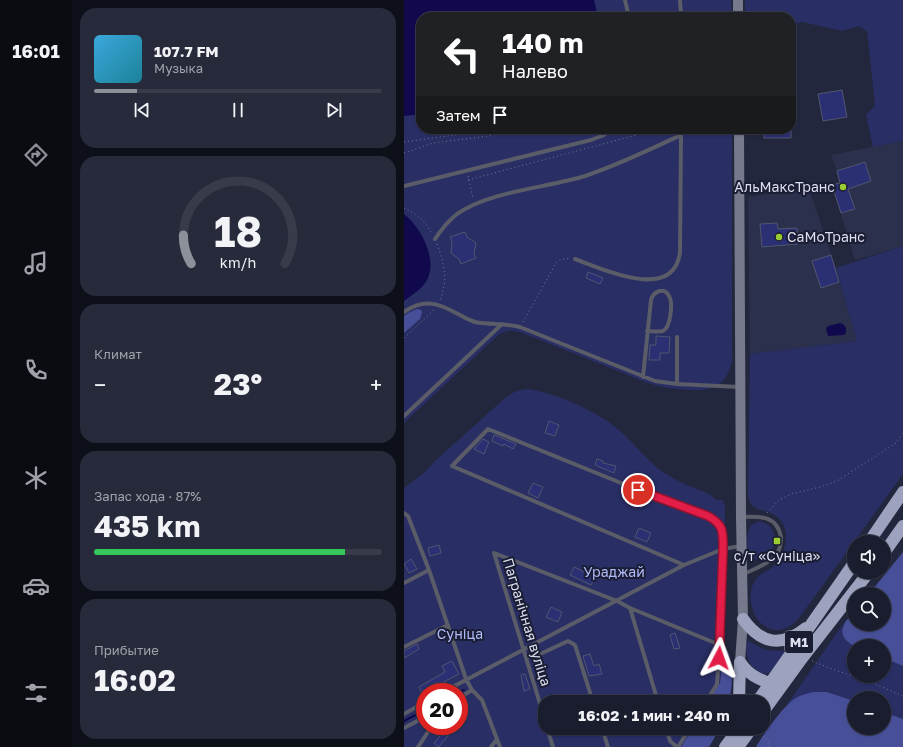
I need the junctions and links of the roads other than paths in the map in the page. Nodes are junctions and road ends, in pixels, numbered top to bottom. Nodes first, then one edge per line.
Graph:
1 (625, 0) edge
2 (680, 0) edge
3 (738, 0) edge
4 (628, 12) edge
5 (681, 12) edge
6 (738, 12) edge
7 (605, 134) edge
8 (739, 134) edge
9 (681, 135) joint
10 (404, 186) edge
11 (435, 239) road end
12 (575, 259) road end
13 (404, 312) edge
14 (502, 324) junction
15 (648, 331) junction
16 (677, 337) dead end
17 (643, 377) junction
18 (677, 384) junction
19 (740, 387) junction
20 (404, 416) edge
21 (903, 492) edge
22 (405, 513) edge
23 (741, 517) junction
24 (903, 526) edge
25 (874, 535) edge
26 (891, 543) edge
27 (741, 546) junction
28 (723, 549) junction
29 (684, 565) junction
30 (429, 570) junction
31 (847, 574) edge
32 (741, 575) junction
33 (864, 579) edge
34 (404, 583) edge
35 (617, 601) junction
36 (630, 608) junction
37 (743, 619) junction
38 (813, 623) junction
39 (448, 625) junction
40 (720, 645) junction
41 (404, 647) edge
42 (524, 649) junction
43 (526, 656) junction
44 (740, 662) junction
45 (466, 679) junction
46 (459, 683) edge
47 (775, 686) junction
48 (472, 690) junction
49 (468, 692) edge
50 (591, 695) edge
51 (656, 695) edge
52 (710, 695) edge
53 (739, 695) edge
54 (765, 695) edge
55 (538, 696) edge
56 (770, 697) edge
57 (416, 707) edge
58 (404, 714) edge
59 (416, 722) edge
60 (404, 728) edge
61 (426, 735) edge
62 (549, 735) edge
63 (604, 735) edge
64 (668, 735) edge
65 (685, 735) edge
66 (730, 735) edge
67 (733, 735) edge
68 (750, 735) edge
69 (497, 739) junction
70 (418, 747) edge
71 (491, 747) edge
72 (500, 747) edge
73 (553, 747) edge
74 (608, 747) edge
75 (677, 747) edge
76 (724, 747) edge
77 (738, 747) edge

1 - 4 lane
2 - 5 lane
3 - 6 street
7 - 10 lane
8 - 19 street
9 - 11 lane
9 - 12 lane
13 - 14 lane
14 - 17 lane
14 - 20 lane
15 - 15 lane
15 - 17 lane
16 - 18 lane
17 - 18 lane
18 - 19 lane
19 - 23 street
21 - 25 highway
22 - 30 lane
23 - 27 street
23 - 32 lane
24 - 26 highway
27 - 28 lane
27 - 32 street
28 - 29 lane
28 - 29 lane
28 - 40 lane
29 - 35 lane
30 - 34 lane
30 - 39 lane
31 - 38 highway, М1
32 - 37 street
33 - 47 highway, М1
35 - 36 lane
35 - 42 lane
35 - 42 lane, Пагранічная вуліца
36 - 40 lane
36 - 51 lane
37 - 38 highway
37 - 44 street
38 - 47 highway, М1
39 - 41 lane
39 - 45 lane
40 - 52 lane
42 - 43 lane, Пагранічная вуліца
42 - 45 lane
43 - 50 lane
43 - 55 lane, Пагранічная вуліца
44 - 47 highway
44 - 53 highway
45 - 46 lane
45 - 48 lane
47 - 54 highway, М1
47 - 56 highway, М1
48 - 49 lane
48 - 69 lane
57 - 58 lane
59 - 60 lane
61 - 70 lane
62 - 73 lane
63 - 74 lane
64 - 75 lane
65 - 75 lane
66 - 76 highway
67 - 76 highway
68 - 77 highway
69 - 71 lane
69 - 72 lane

